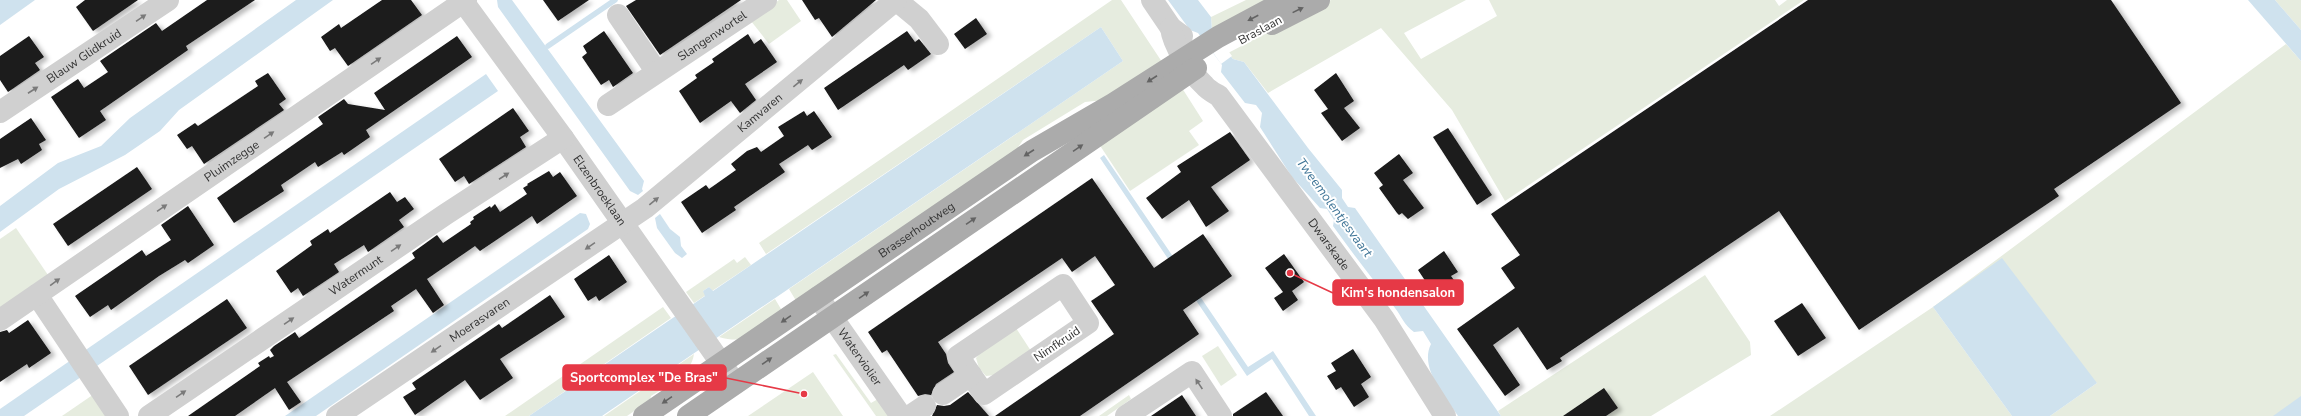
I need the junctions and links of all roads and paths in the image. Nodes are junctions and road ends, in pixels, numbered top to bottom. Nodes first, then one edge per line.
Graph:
1 (168, 0) edge
2 (766, 0) edge
3 (896, 0) edge
4 (1152, 0) edge
5 (1287, 0) edge
6 (1320, 0) edge
7 (464, 1) edge
8 (618, 15) dead end
9 (938, 44) dead end
10 (1205, 53) junction
11 (656, 71) junction
12 (608, 105) dead end
13 (0, 112) edge
14 (563, 138) junction
15 (622, 224) junction
16 (37, 295) junction
17 (818, 297) junction
18 (832, 317) junction
19 (0, 320) edge
20 (716, 356) junction
21 (971, 374) junction
22 (735, 383) junction
23 (926, 405) edge
24 (118, 416) edge
25 (149, 416) edge
26 (337, 416) edge
27 (644, 416) edge
28 (688, 416) edge
29 (902, 416) edge
30 (1126, 416) edge
31 (1221, 416) edge
32 (1445, 416) edge

13 -> 1 street, Blauw Glidkruid
2 - 11 street, Slangenwortel
3 - 9 street, Kamvaren
15 -> 3 street, Kamvaren
4 - 10 street, Dwarskade
5 -> 10 main road, Braslaan
10 -> 6 main road, Braslaan
7 - 14 street, Elzenbroeklaan
16 -> 7 street, Pluimzegge
8 - 11 street
10 -> 17 main road, Brasserhoutweg
18 -> 10 main road, Brasserhoutweg
10 - 32 street, Dwarskade
11 - 12 street, Slangenwortel
14 - 15 street, Elzenbroeklaan
25 -> 14 street, Watermunt
15 - 20 street, Elzenbroeklaan
15 -> 26 street, Moerasvaren
16 - 19 street, Pluimzegge
16 - 24 street
17 - 18 street, Waterviolier
17 -> 20 main road, Brasserhoutweg
22 -> 18 main road, Brasserhoutweg
18 - 29 street, Waterviolier
20 - 22 street, Elzenbroeklaan
20 -> 27 main road, Brasserhoutweg
21 - 21 street, Nimfkruid
21 - 23 street
22 - 28 main road, Brasserhoutweg
31 -> 30 street

